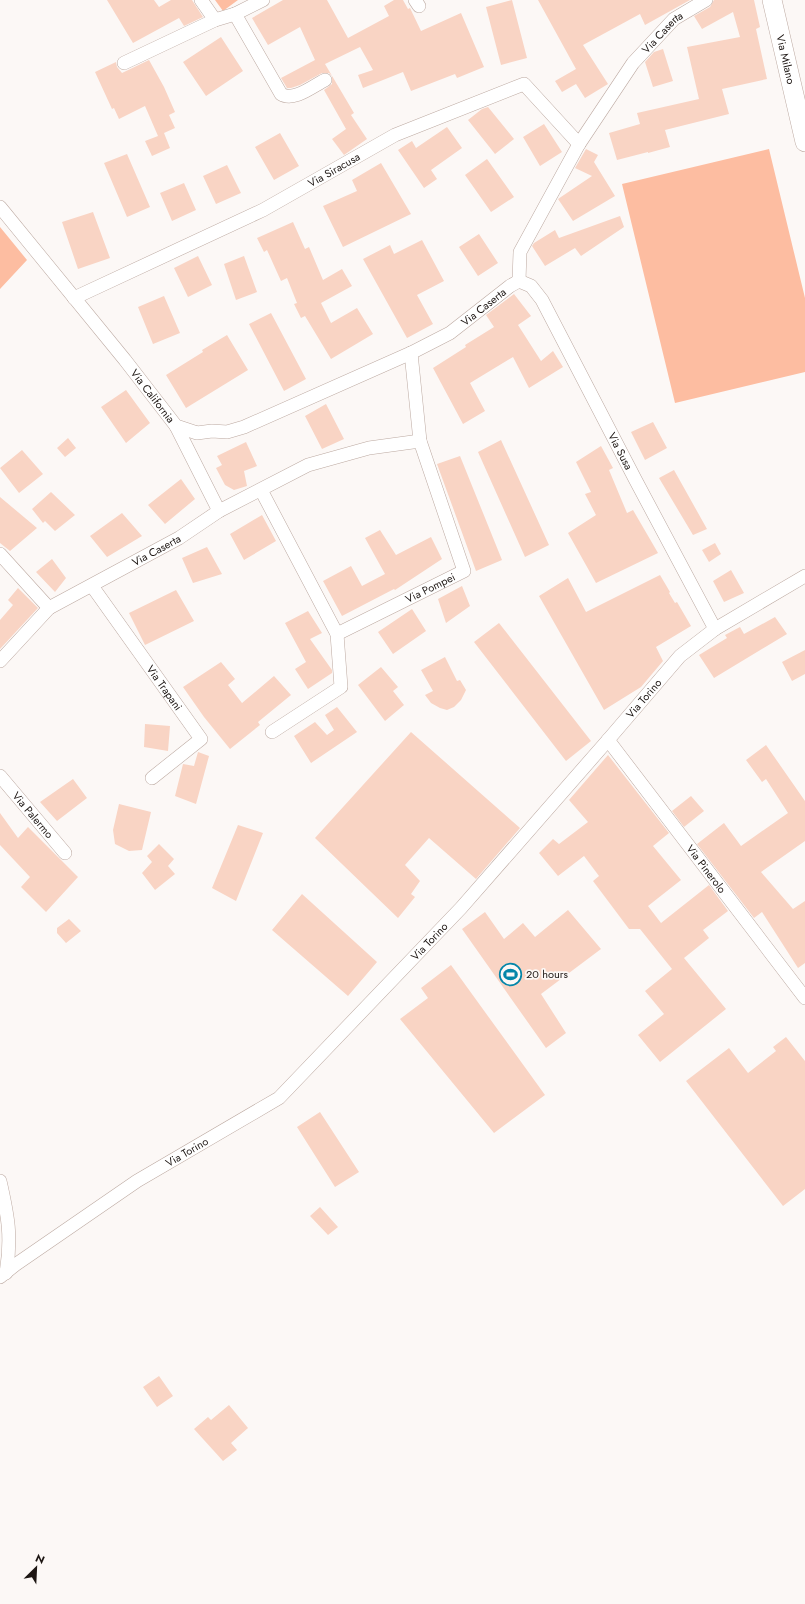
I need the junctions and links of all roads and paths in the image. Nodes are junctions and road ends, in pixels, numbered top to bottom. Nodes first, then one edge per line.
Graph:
1 (201, 0) edge
2 (263, 0) edge
3 (706, 0) edge
4 (772, 0) edge
5 (235, 14) junction
6 (215, 20) junction
7 (124, 63) dead end
8 (325, 80) dead end
9 (805, 142) edge
10 (579, 144) junction
11 (0, 207) edge
12 (519, 281) junction
13 (74, 298) junction
14 (411, 353) junction
15 (176, 426) junction
16 (420, 441) junction
17 (261, 490) junction
18 (219, 511) junction
19 (0, 554) edge
20 (805, 576) edge
21 (92, 586) junction
22 (50, 608) junction
23 (715, 629) junction
24 (336, 634) junction
25 (0, 661) edge
26 (272, 732) dead end
27 (608, 740) junction
28 (0, 776) edge
29 (152, 778) dead end
30 (66, 853) dead end
31 (805, 998) edge
32 (0, 1181) edge
33 (7, 1272) edge

1 - 6 street
2 - 5 street
3 - 10 street, Via Caserta
4 - 9 main road, Via Milano
5 - 6 street
5 - 8 street
6 - 7 street
10 - 12 street, Via Caserta
10 - 13 street, Via Siracusa
11 - 13 street, Via California
12 - 14 street, Via Caserta
12 - 23 street, Via Susa
13 - 15 street, Via California
14 - 15 street, Via California
14 - 16 street
15 - 18 street
16 - 17 street, Via Caserta
16 - 24 street, Via Pompei
17 - 18 street, Via Caserta
17 - 24 street
18 - 21 street, Via Caserta
19 - 22 street
20 - 23 street, Via Torino
21 - 22 street, Via Caserta
21 - 29 street, Via Trapani
22 - 25 street
23 - 27 street, Via Torino
24 - 26 street
27 - 31 street, Via Pinerolo
27 - 33 street, Via Torino
28 - 30 street, Via Palermo
32 - 33 street

